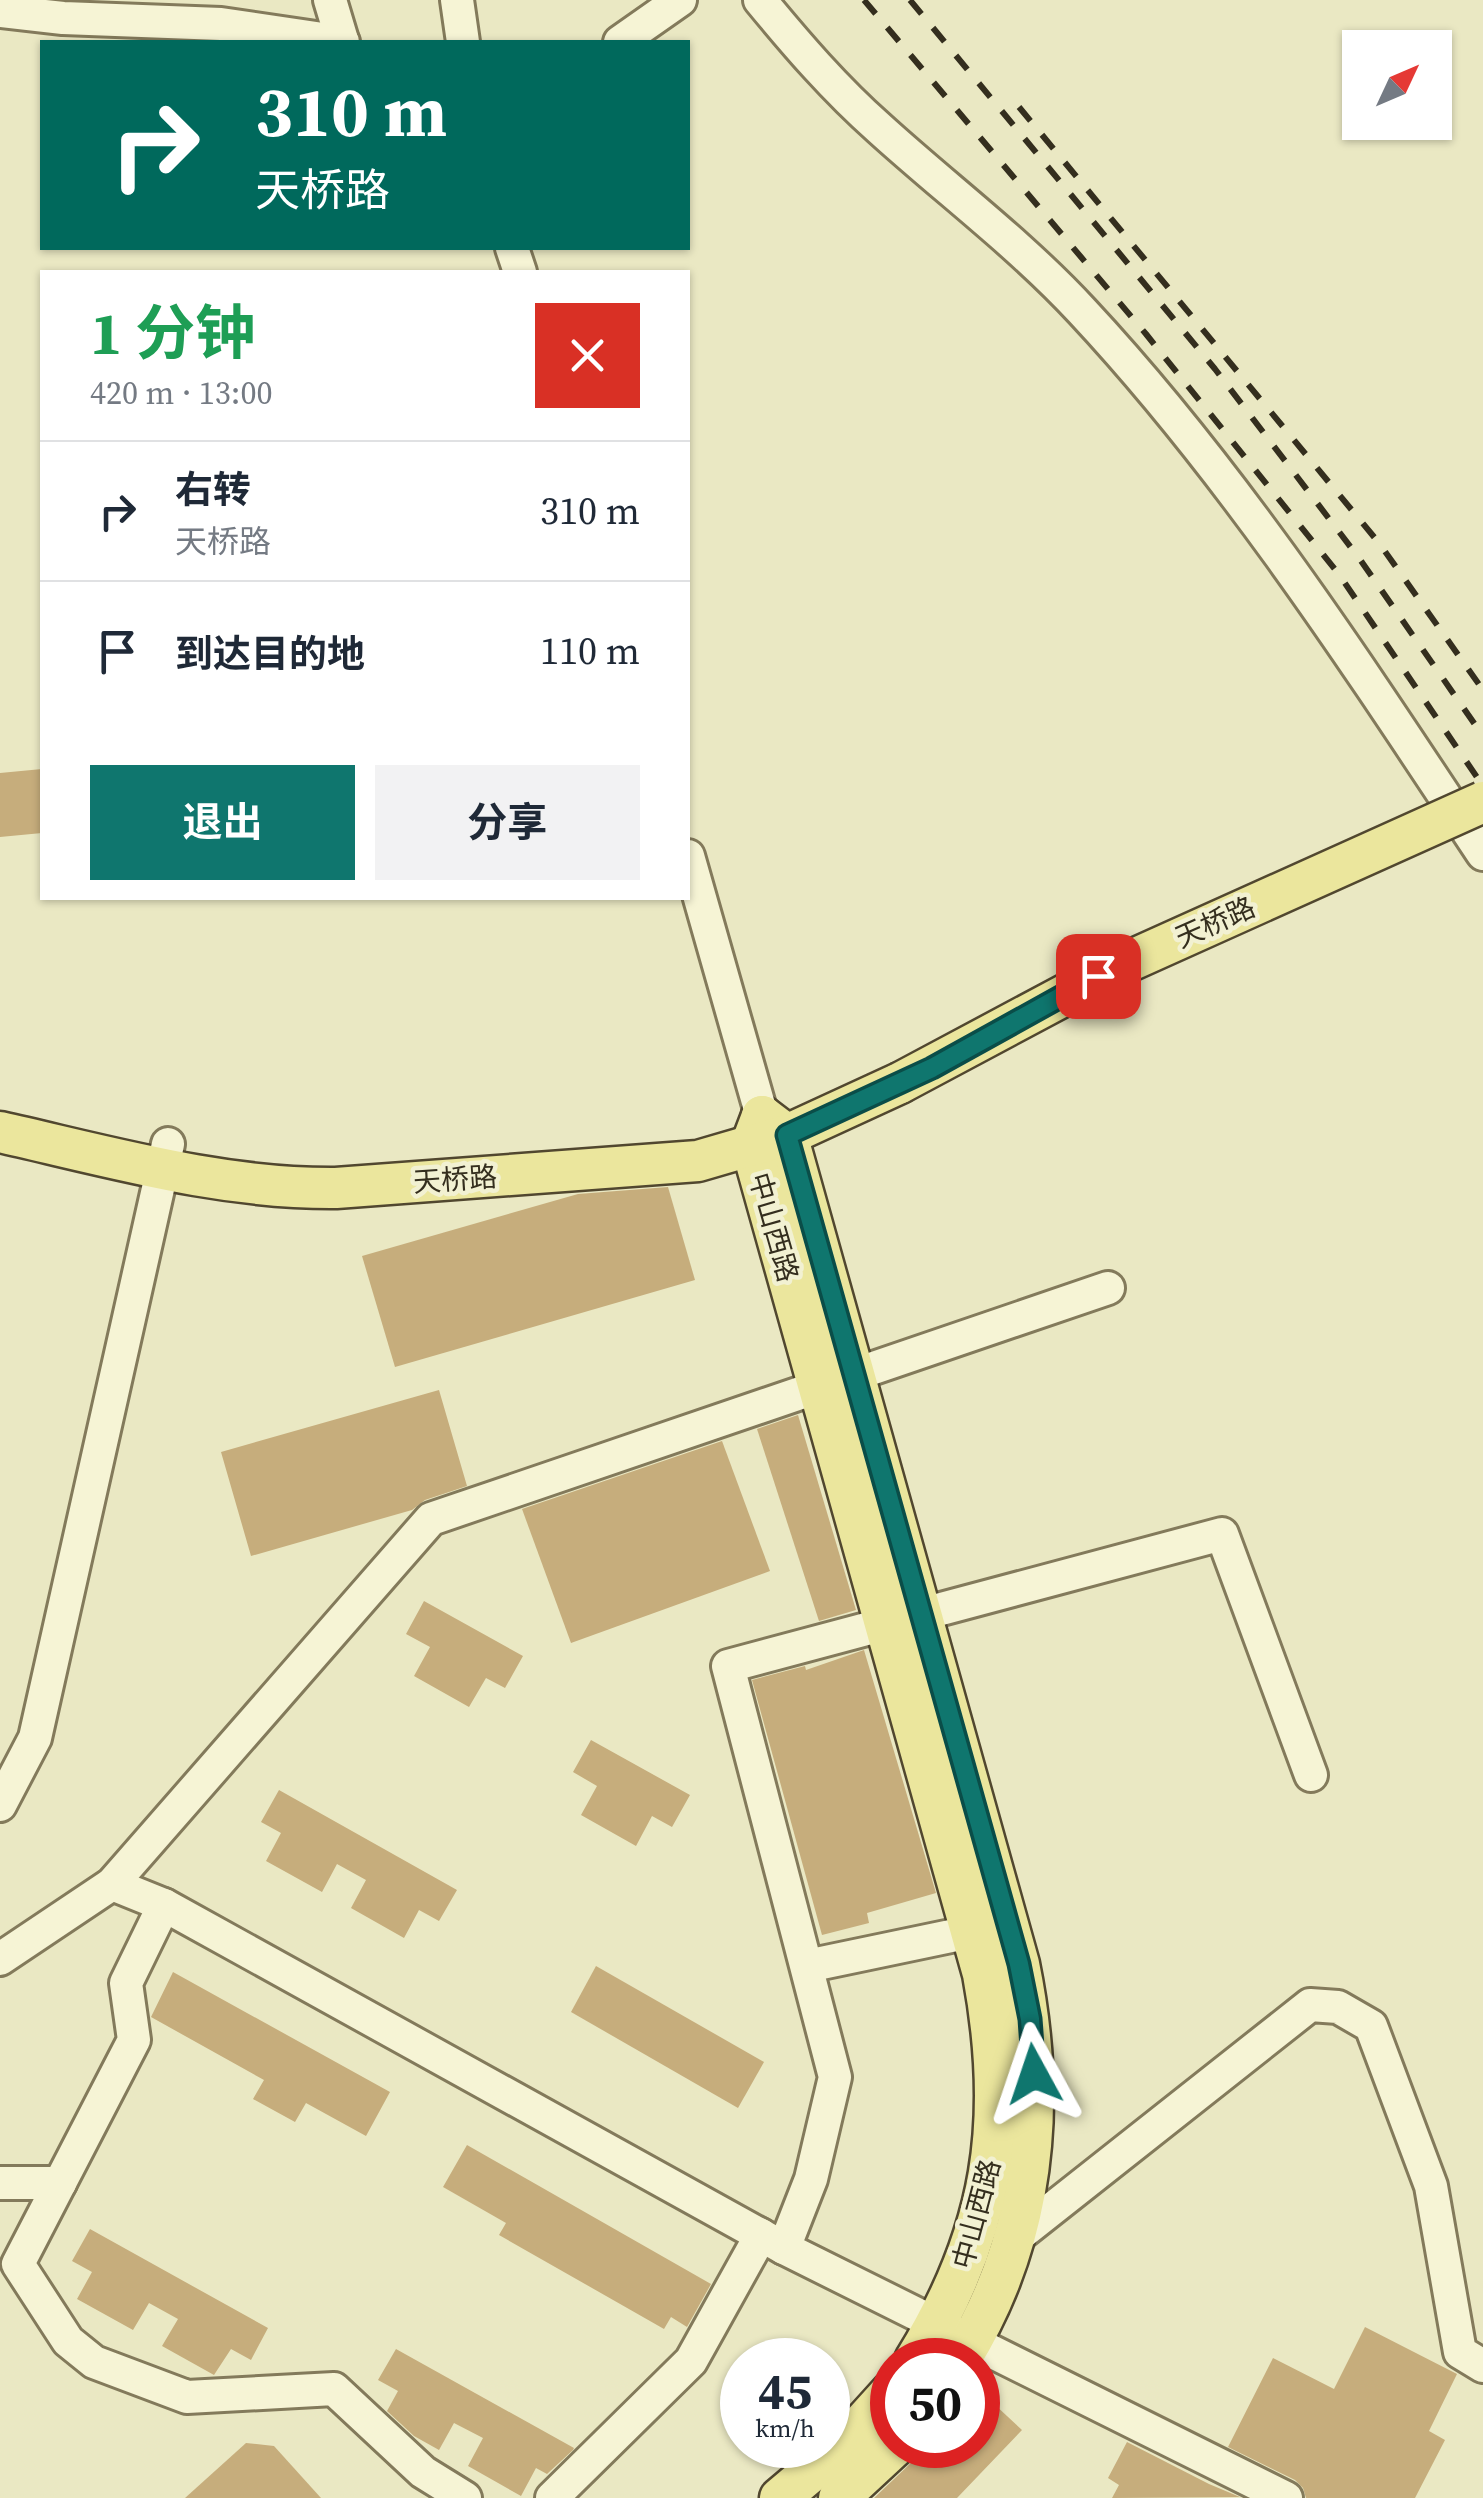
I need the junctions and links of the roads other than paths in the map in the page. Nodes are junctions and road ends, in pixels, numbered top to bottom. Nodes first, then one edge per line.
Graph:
1 (330, 0) edge
2 (457, 0) edge
3 (680, 0) edge
4 (760, 0) edge
5 (0, 11) edge
6 (226, 12) edge
7 (338, 40) edge
8 (342, 40) edge
9 (463, 40) edge
10 (623, 40) edge
11 (1483, 802) edge
12 (1483, 854) edge
13 (690, 863) edge
14 (0, 1106) edge
15 (0, 1132) edge
16 (767, 1132) junction
17 (165, 1157) junction
18 (1108, 1288) dead end
19 (836, 1380) junction
20 (903, 1619) junction
21 (1311, 1774) dead end
22 (0, 1804) edge
23 (112, 1884) junction
24 (164, 1905) junction
25 (989, 1928) junction
26 (0, 1959) edge
27 (808, 1966) junction
28 (0, 2183) edge
29 (60, 2183) junction
30 (1014, 2239) junction
31 (772, 2241) junction
32 (951, 2338) edge
33 (957, 2338) edge
34 (959, 2338) edge
35 (1000, 2362) edge
36 (1483, 2366) edge
37 (870, 2415) edge
38 (871, 2468) edge
39 (466, 2498) edge
40 (552, 2498) edge
41 (780, 2498) edge
42 (839, 2498) edge
43 (1286, 2498) edge

1 - 8 street
2 - 9 street
3 - 10 street
4 - 12 street
5 - 6 street
6 - 7 street
11 - 16 main road, 天桥路, bridge
13 - 16 street
14 - 17 main road, 天桥路
15 - 17 main road, 天桥路
16 - 17 main road, 天桥路
16 - 19 main road, 中山西路
17 - 22 street
18 - 19 street
19 - 20 main road, 中山西路
19 - 23 street
20 - 21 street
20 - 25 main road, 中山西路
20 - 27 street
23 - 24 street
23 - 26 street
24 - 29 street
24 - 31 street
25 - 27 street
25 - 30 main road, 中山西路
25 - 33 main road, 中山西路
27 - 31 street
28 - 29 street
29 - 39 street
30 - 34 main road, 中山西路
30 - 36 street
31 - 32 street
31 - 40 street
35 - 43 street
37 - 41 main road
38 - 42 main road

